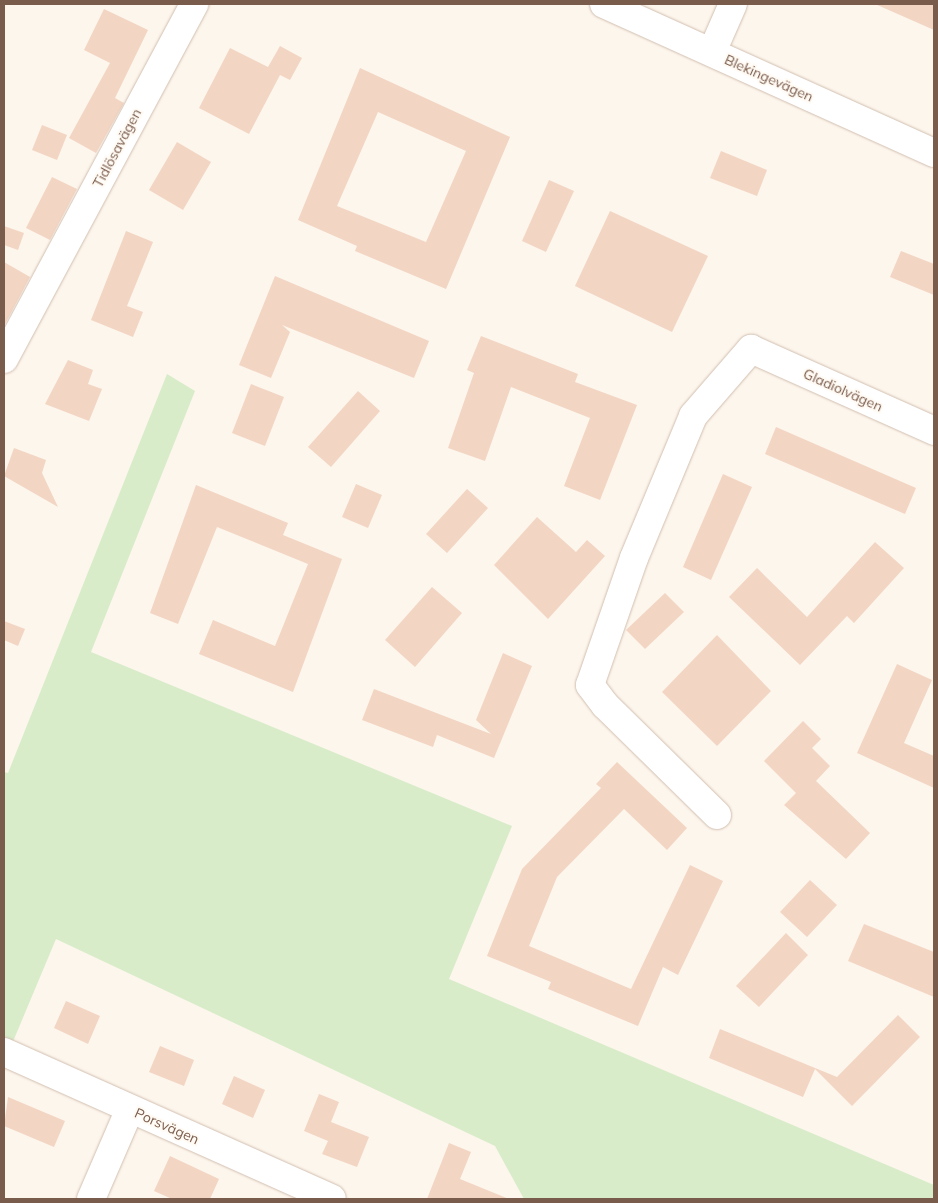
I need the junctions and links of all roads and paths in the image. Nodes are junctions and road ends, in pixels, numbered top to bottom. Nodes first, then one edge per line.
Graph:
1 (194, 4) edge
2 (604, 4) edge
3 (646, 4) edge
4 (733, 4) edge
5 (715, 45) junction
6 (934, 134) edge
7 (934, 153) edge
8 (8, 351) edge
9 (934, 432) edge
10 (716, 815) dead end
11 (4, 1052) edge
12 (130, 1110) junction
13 (91, 1199) edge
14 (332, 1199) edge

1 - 8 street, Tidlösavägen
2 - 5 street, Blekingevägen
3 - 5 street, Blekingevägen
4 - 5 street
5 - 6 street, Blekingevägen
5 - 7 street, Blekingevägen
9 - 10 street, Gladiolvägen
11 - 12 street, Porsvägen
12 - 13 street
12 - 14 street, Porsvägen

